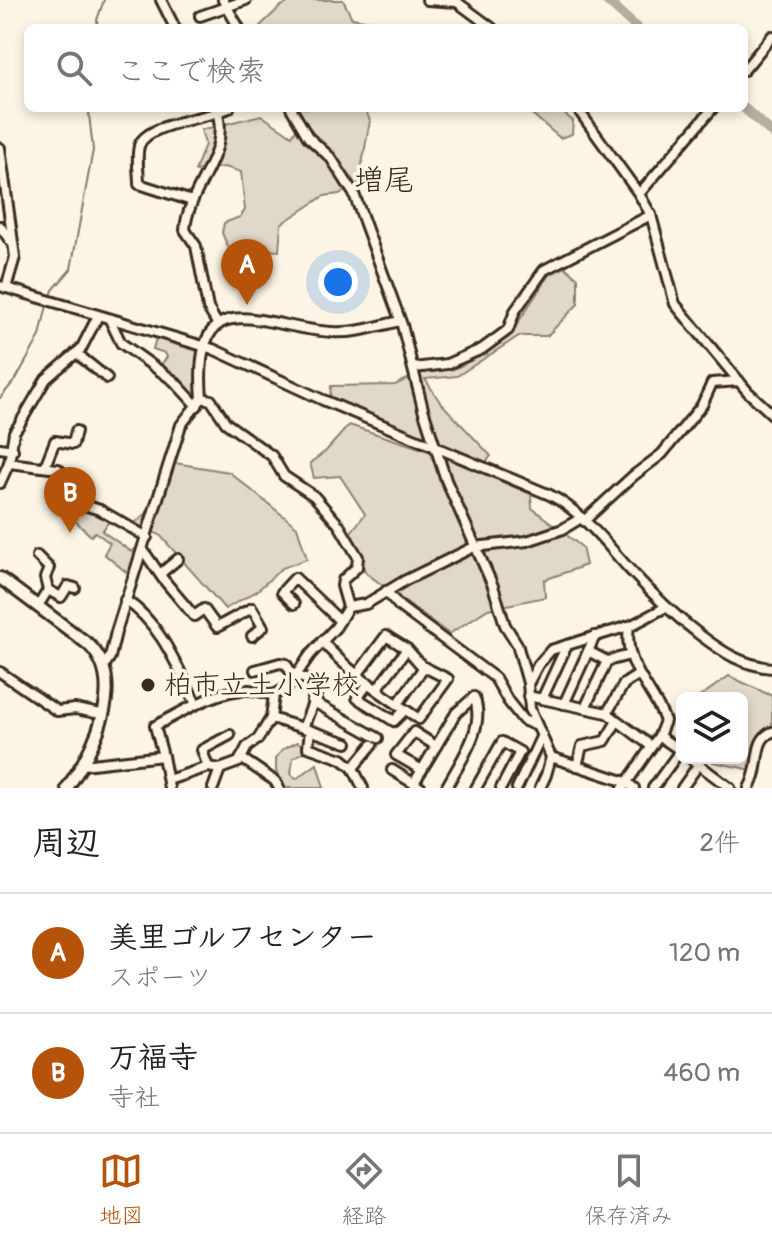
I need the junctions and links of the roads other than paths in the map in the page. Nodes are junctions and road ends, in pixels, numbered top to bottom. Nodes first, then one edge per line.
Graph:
1 (161, 0) edge
2 (246, 0) edge
3 (427, 0) edge
4 (225, 4) edge
5 (200, 16) dead end
6 (173, 24) edge
7 (237, 24) edge
8 (487, 24) edge
9 (772, 36) edge
10 (748, 65) edge
11 (213, 112) edge
12 (217, 112) edge
13 (293, 112) edge
14 (580, 112) edge
15 (709, 112) edge
16 (0, 148) edge
17 (2, 168) edge
18 (639, 194) junction
19 (192, 201) junction
20 (651, 215) junction
21 (0, 226) edge
22 (12, 243) junction
23 (3, 287) edge
24 (98, 316) junction
25 (110, 320) junction
26 (400, 321) junction
27 (218, 325) junction
28 (203, 346) junction
29 (76, 353) junction
30 (414, 368) junction
31 (107, 378) dead end
32 (739, 381) junction
33 (199, 402) junction
34 (772, 414) edge
35 (76, 431) dead end
36 (0, 448) edge
37 (436, 449) junction
38 (13, 450) junction
39 (9, 463) junction
40 (45, 466) junction
41 (0, 483) edge
42 (583, 520) junction
43 (147, 537) junction
44 (474, 547) junction
45 (143, 550) junction
46 (37, 556) dead end
47 (178, 559) dead end
48 (160, 574) junction
49 (0, 578) edge
50 (75, 588) dead end
51 (48, 590) junction
52 (386, 591) junction
53 (125, 600) junction
54 (294, 604) dead end
55 (38, 606) junction
56 (348, 607) junction
57 (666, 607) junction
58 (340, 621) junction
59 (629, 626) junction
60 (252, 636) dead end
61 (595, 636) junction
62 (322, 641) junction
63 (567, 645) junction
64 (407, 649) junction
65 (588, 651) junction
66 (630, 655) junction
67 (607, 661) junction
68 (104, 666) junction
69 (424, 667) junction
70 (772, 668) edge
71 (255, 670) dead end
72 (0, 672) edge
73 (357, 675) junction
74 (638, 675) junction
75 (294, 676) junction
76 (528, 683) junction
77 (373, 686) junction
78 (274, 695) junction
79 (528, 696) junction
80 (542, 699) junction
81 (312, 701) junction
82 (196, 704) junction
83 (564, 704) junction
84 (401, 707) junction
85 (585, 708) junction
86 (607, 713) junction
87 (101, 714) junction
88 (271, 718) junction
89 (617, 721) junction
90 (537, 726) junction
91 (306, 729) junction
92 (772, 732) edge
93 (230, 735) dead end
94 (542, 735) junction
95 (659, 736) junction
96 (347, 743) dead end
97 (436, 746) junction
98 (651, 746) junction
99 (676, 748) edge
100 (163, 756) junction
101 (551, 757) junction
102 (241, 758) junction
103 (676, 758) edge
104 (699, 764) joint
105 (83, 765) junction
106 (577, 766) junction
107 (208, 767) junction
108 (353, 768) junction
109 (220, 769) junction
110 (392, 770) dead end
111 (422, 770) junction
112 (720, 778) junction
113 (169, 784) edge
114 (418, 786) edge
115 (544, 786) edge
116 (628, 786) edge
117 (71, 787) edge
118 (213, 788) edge
119 (279, 788) edge
120 (363, 788) edge
121 (446, 788) edge
122 (476, 788) edge
123 (501, 788) edge
124 (517, 788) edge
125 (653, 788) edge
126 (682, 788) edge
127 (713, 788) edge
128 (730, 788) edge
129 (749, 788) edge

1 - 6 street
2 - 4 street
3 - 8 street
4 - 5 street
4 - 7 street
9 - 10 street
11 - 19 street
12 - 19 street
13 - 26 street
14 - 18 street
15 - 18 street
16 - 17 street
17 - 22 street
18 - 20 street
19 - 27 street
20 - 30 street
20 - 32 street
21 - 22 street
22 - 23 street
23 - 24 street
24 - 25 street
24 - 29 street
25 - 28 street
25 - 33 street
26 - 27 street
26 - 30 street
27 - 28 street
28 - 33 street
28 - 37 street
29 - 31 street
29 - 38 street
30 - 37 street
32 - 34 street
32 - 42 street
33 - 43 street
33 - 56 street
35 - 40 street
36 - 38 street
37 - 42 street
37 - 44 street
38 - 39 street
39 - 40 street
39 - 41 street
40 - 43 street
42 - 44 street
42 - 57 street
43 - 45 street
44 - 52 street
44 - 76 street
45 - 48 street
45 - 53 street
46 - 51 street
47 - 48 street
48 - 60 street
49 - 55 main road
50 - 51 street
51 - 55 street
52 - 56 street
52 - 90 street
53 - 68 street
53 - 82 street
54 - 58 street
55 - 68 main road
56 - 58 street
57 - 59 street
57 - 70 street
58 - 62 street
59 - 61 street
59 - 66 street
61 - 63 street
61 - 65 street
62 - 73 street
62 - 75 street
63 - 76 street
63 - 80 street
64 - 69 street
64 - 73 street
64 - 77 street
65 - 67 street
65 - 83 street
66 - 67 street
66 - 74 street
67 - 85 street
68 - 87 main road
69 - 84 street
69 - 84 street
71 - 75 street
72 - 87 street
73 - 77 street
74 - 86 street
74 - 95 street
75 - 78 street
75 - 81 street
76 - 79 street
77 - 84 street
77 - 84 street
78 - 82 street
78 - 88 street
79 - 80 street
79 - 90 street
80 - 83 street
81 - 91 street
81 - 108 street
82 - 100 street
83 - 85 street
85 - 86 street
86 - 89 street
87 - 105 main road
88 - 91 street
88 - 102 street
89 - 98 street
89 - 106 street
90 - 94 street
91 - 96 street
91 - 108 street
92 - 129 street
93 - 107 street
94 - 101 street
94 - 124 street
95 - 98 street
95 - 99 street
97 - 111 street
97 - 111 street
97 - 121 street
98 - 116 street
100 - 105 street
100 - 113 street
101 - 106 street
101 - 115 street
102 - 109 street
102 - 119 street
103 - 125 street
104 - 112 street
104 - 126 street
105 - 117 main road
106 - 116 street
107 - 109 street
107 - 113 street
108 - 120 street
109 - 118 street
110 - 114 street
111 - 114 street
112 - 127 street
112 - 128 street
122 - 123 street

